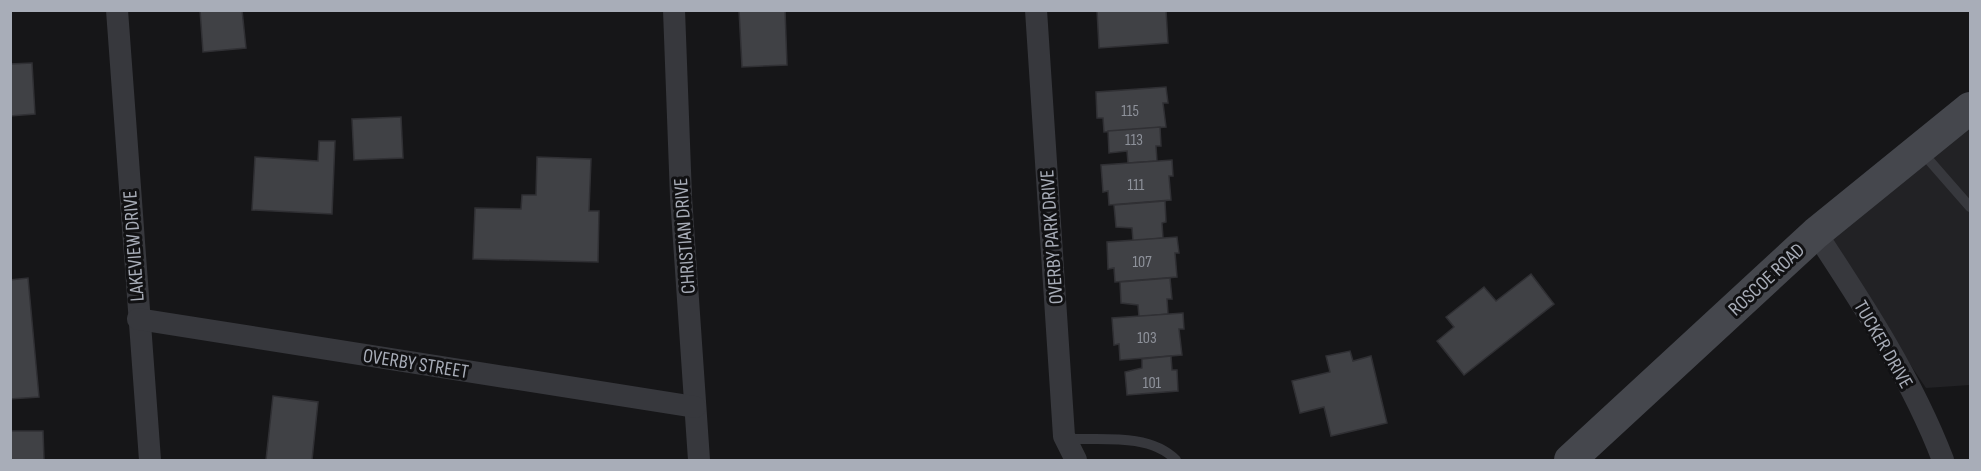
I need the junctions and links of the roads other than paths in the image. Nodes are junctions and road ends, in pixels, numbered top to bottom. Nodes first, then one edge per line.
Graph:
1 (674, 10) edge
2 (1036, 10) edge
3 (118, 21) edge
4 (1971, 108) edge
5 (1920, 149) junction
6 (1971, 207) edge
7 (1816, 233) junction
8 (138, 319) junction
9 (695, 407) junction
10 (1065, 439) junction
11 (150, 460) edge
12 (699, 460) edge
13 (1076, 460) edge
14 (1176, 460) edge
15 (1570, 460) edge
16 (1943, 460) edge

1 - 9 street, CHRISTIAN DRIVE
2 - 10 street, OVERBY PARK DRIVE
3 - 8 street, LAKEVIEW DRIVE
4 - 5 main road, ROSCOE ROAD
5 - 6 lane
5 - 7 main road, ROSCOE ROAD
7 - 15 main road, ROSCOE ROAD
7 - 16 street, TUCKER DRIVE
8 - 9 street, OVERBY STREET
8 - 11 street, LAKEVIEW DRIVE
9 - 12 street, CHRISTIAN DRIVE
10 - 13 street, OVERBY PARK DRIVE
10 - 14 lane

